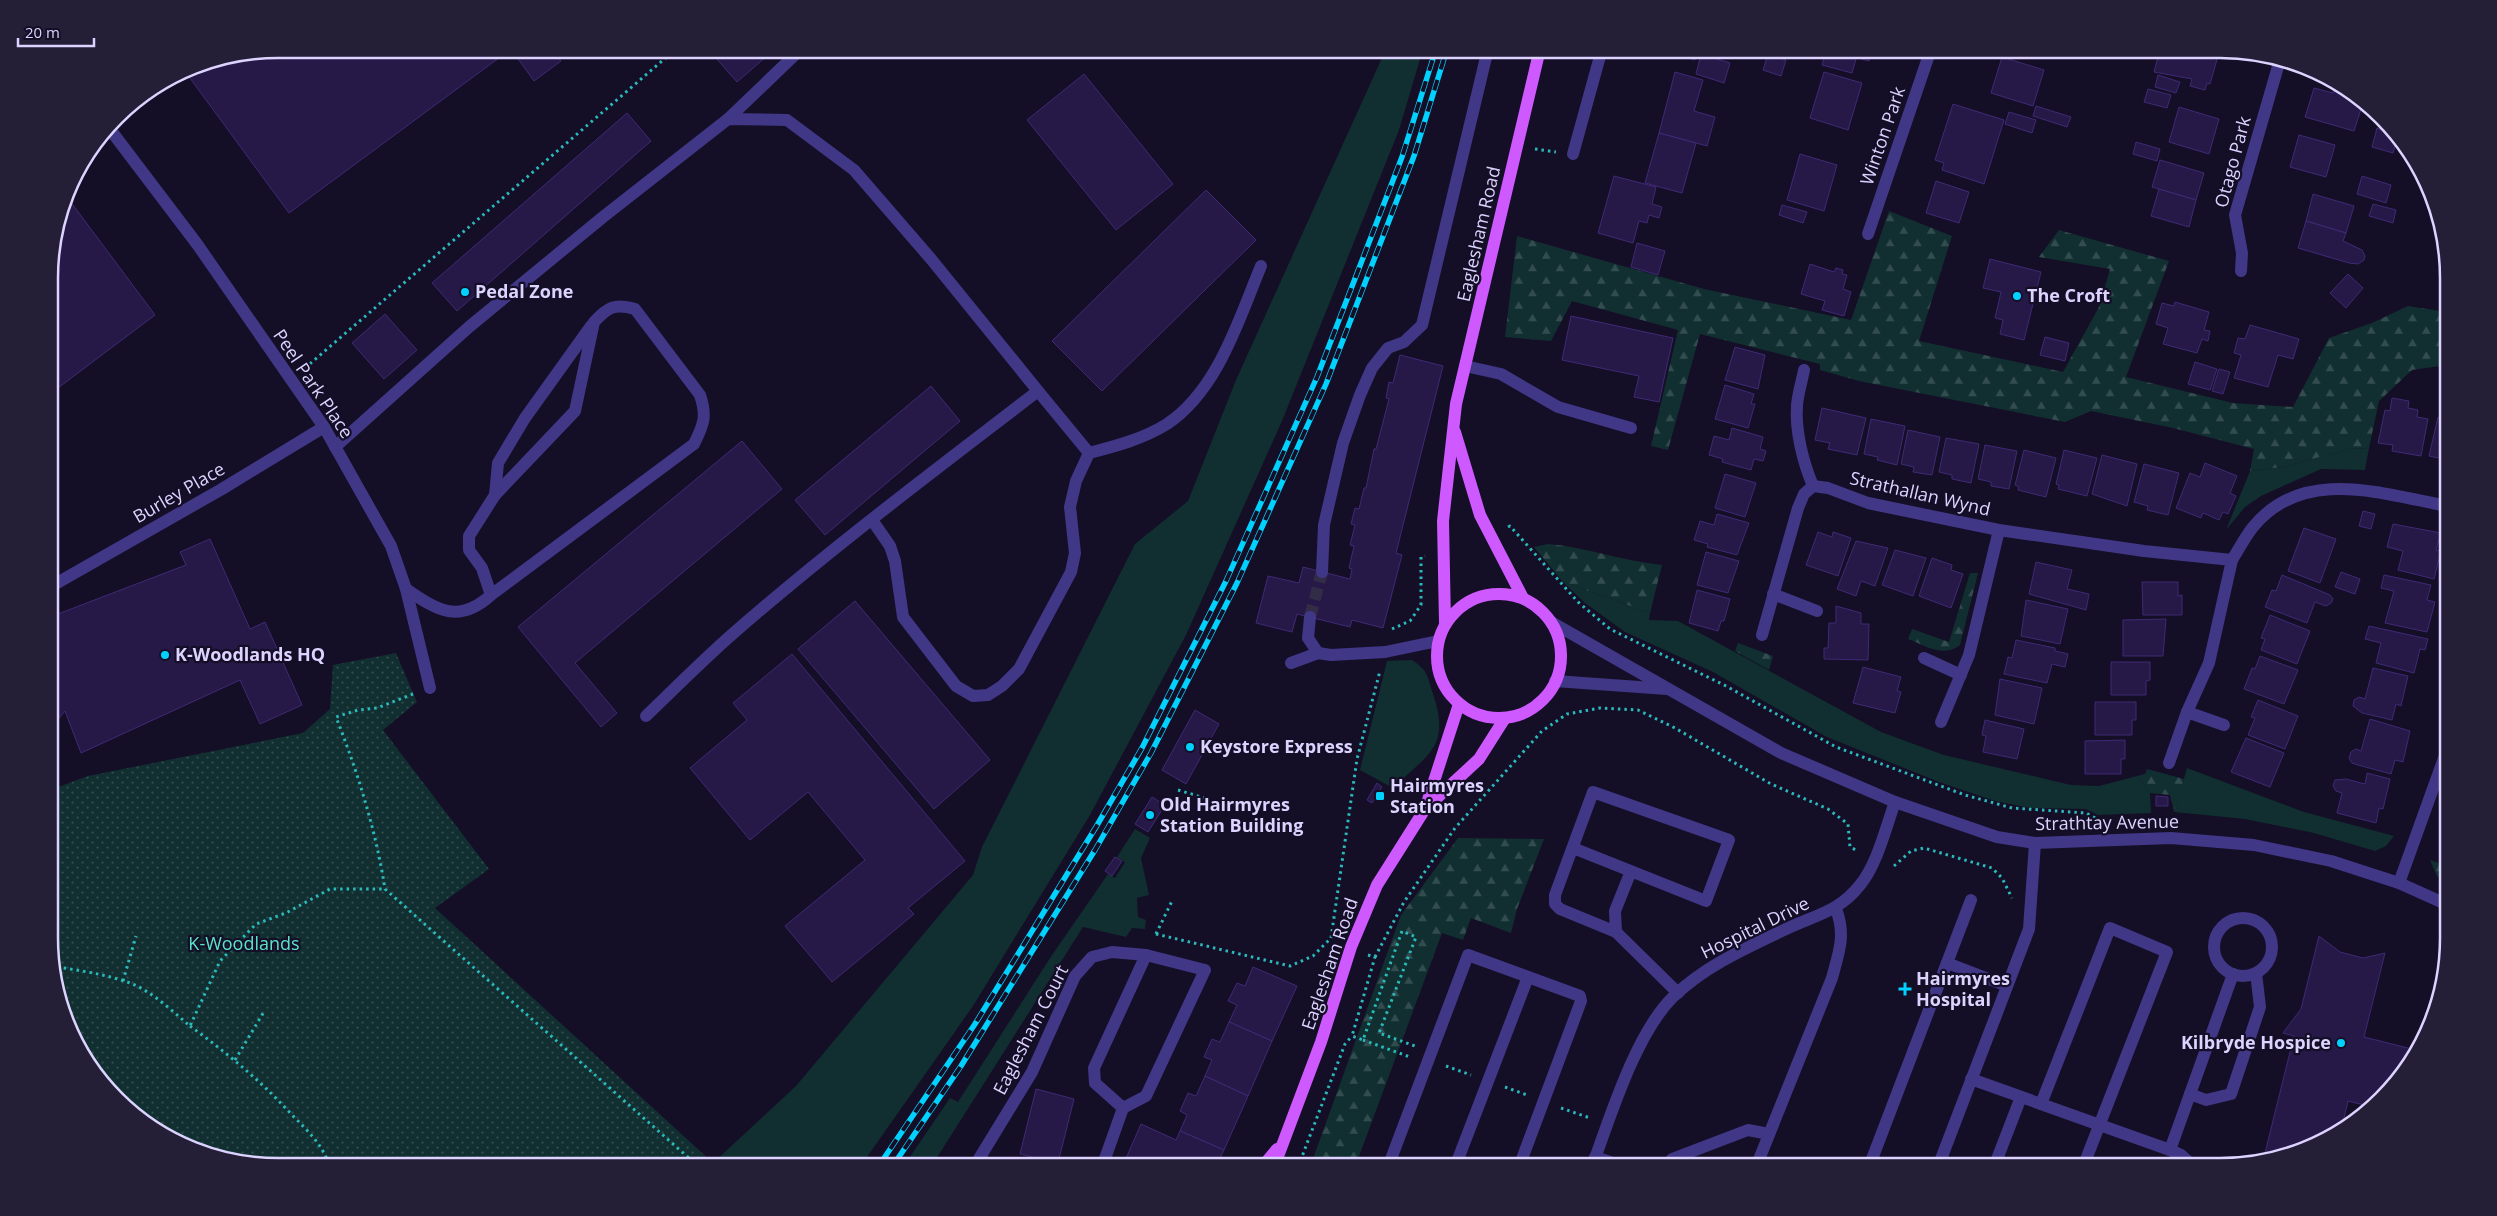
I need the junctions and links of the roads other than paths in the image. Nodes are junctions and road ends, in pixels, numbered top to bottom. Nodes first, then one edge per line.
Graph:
1 (792, 58) edge
2 (1486, 58) edge
3 (1538, 58) edge
4 (1600, 58) edge
5 (1928, 58) edge
6 (2278, 66) edge
7 (728, 119) junction
8 (113, 132) edge
9 (1573, 154) road end
10 (1868, 234) dead end
11 (1261, 266) dead end
12 (2241, 272) dead end
13 (594, 322) junction
14 (1465, 366) junction
15 (1804, 370) dead end
16 (1038, 391) junction
17 (324, 427) junction
18 (1454, 427) junction
19 (1632, 428) dead end
20 (335, 447) junction
21 (1089, 453) junction
22 (1813, 486) junction
23 (495, 495) junction
24 (2440, 505) edge
25 (872, 520) junction
26 (1999, 530) junction
27 (2232, 560) junction
28 (1322, 572) tunnel mouth
29 (58, 582) edge
30 (406, 590) junction
31 (1773, 594) junction
32 (491, 595) junction
33 (1523, 598) junction
34 (1817, 611) dead end
35 (1310, 617) tunnel mouth
36 (1551, 622) junction
37 (1445, 623) junction
38 (1762, 635) dead end
39 (1438, 641) junction
40 (1318, 653) junction
41 (1924, 658) dead end
42 (1291, 663) dead end
43 (1961, 675) junction
44 (1555, 681) junction
45 (430, 688) road end
46 (1669, 689) junction
47 (1459, 704) junction
48 (2187, 712) junction
49 (646, 716) dead end
50 (1505, 718) junction
51 (1941, 722) dead end
52 (2224, 725) dead end
53 (2169, 763) dead end
54 (2440, 769) edge
55 (1895, 802) junction
56 (1425, 809) junction
57 (2035, 843) junction
58 (1573, 848) junction
59 (1631, 871) junction
60 (2399, 883) junction
61 (1972, 900) dead end
62 (2440, 901) edge
63 (1836, 909) junction
64 (1616, 932) junction
65 (1146, 955) junction
66 (1947, 964) junction
67 (2256, 973) junction
68 (2233, 974) junction
69 (1528, 977) junction
70 (2007, 986) junction
71 (1678, 993) junction
72 (1971, 1080) junction
73 (2190, 1094) junction
74 (2021, 1097) junction
75 (2041, 1104) junction
76 (1123, 1108) junction
77 (2100, 1126) junction
78 (1769, 1134) junction
79 (1285, 1139) junction
80 (2170, 1150) junction
81 (979, 1158) edge
82 (1105, 1158) edge
83 (1269, 1158) edge
84 (1278, 1158) edge
85 (1391, 1158) edge
86 (1458, 1158) edge
87 (1522, 1158) edge
88 (1595, 1158) edge
89 (1674, 1158) edge
90 (1760, 1158) edge
91 (1872, 1158) edge
92 (1941, 1158) edge
93 (1997, 1158) edge
94 (2087, 1158) edge
95 (2184, 1158) edge

1 - 7 street
2 - 28 street
3 - 14 main road, Eaglesham Road
4 - 9 street
5 - 10 street, Winton Park
6 - 12 street, Otago Park
7 - 16 street
7 - 20 street
8 - 17 street, Peel Park Place
11 - 21 street
13 - 23 street
13 - 23 street
13 - 32 street
14 - 18 main road, Eaglesham Road
14 - 19 street
15 - 22 street
16 - 21 street
16 - 25 street
17 - 20 street, Peel Park Place
17 - 29 street, Burley Place
18 - 33 main road, Eaglesham Road
18 - 37 main road, Eaglesham Road
20 - 30 street, Peel Park Place
21 - 25 street
22 - 26 street, Strathallan Wynd
22 - 31 street
23 - 32 street
24 - 27 street
25 - 49 street
26 - 27 street, Strathallan Wynd
26 - 43 street, Strathallan Wynd
27 - 48 street
30 - 32 street
30 - 45 street, Peel Park Place
31 - 34 street
31 - 38 street
33 - 36 main road
33 - 37 main road
35 - 40 street
36 - 44 main road
36 - 46 street, Strathtay Avenue
37 - 39 main road
39 - 40 street
39 - 47 main road
40 - 42 street
41 - 43 street
43 - 51 street, Strathallan Wynd
44 - 46 street, Strathtay Avenue
44 - 50 main road
46 - 55 street, Strathtay Avenue
47 - 50 main road
47 - 56 main road, Eaglesham Road
48 - 52 street
48 - 53 street
50 - 56 main road, Eaglesham Road
54 - 60 street
55 - 57 street, Strathtay Avenue
55 - 63 street, Hospital Drive
56 - 79 main road, Eaglesham Road
57 - 60 street, Strathtay Avenue
57 - 70 street
58 - 59 street
58 - 59 street
58 - 64 street
59 - 64 street
60 - 62 street, Strathtay Avenue
61 - 66 street
63 - 71 street, Hospital Drive
63 - 78 street
64 - 71 street
65 - 76 street
65 - 76 street, Eaglesham Court
65 - 81 street, Eaglesham Court
66 - 70 street
66 - 91 street
67 - 68 street
67 - 68 street
67 - 73 street
68 - 73 street
69 - 85 street
69 - 86 street
69 - 87 street
70 - 72 street
71 - 88 street, Hospital Drive
72 - 74 street
72 - 92 street
73 - 80 street
74 - 75 street
74 - 93 street
75 - 77 street
75 - 77 street
76 - 82 street
77 - 80 street
77 - 94 street
78 - 89 street
78 - 90 street
79 - 83 main road, Eaglesham Road
79 - 84 main road, Eaglesham Road
80 - 95 street

